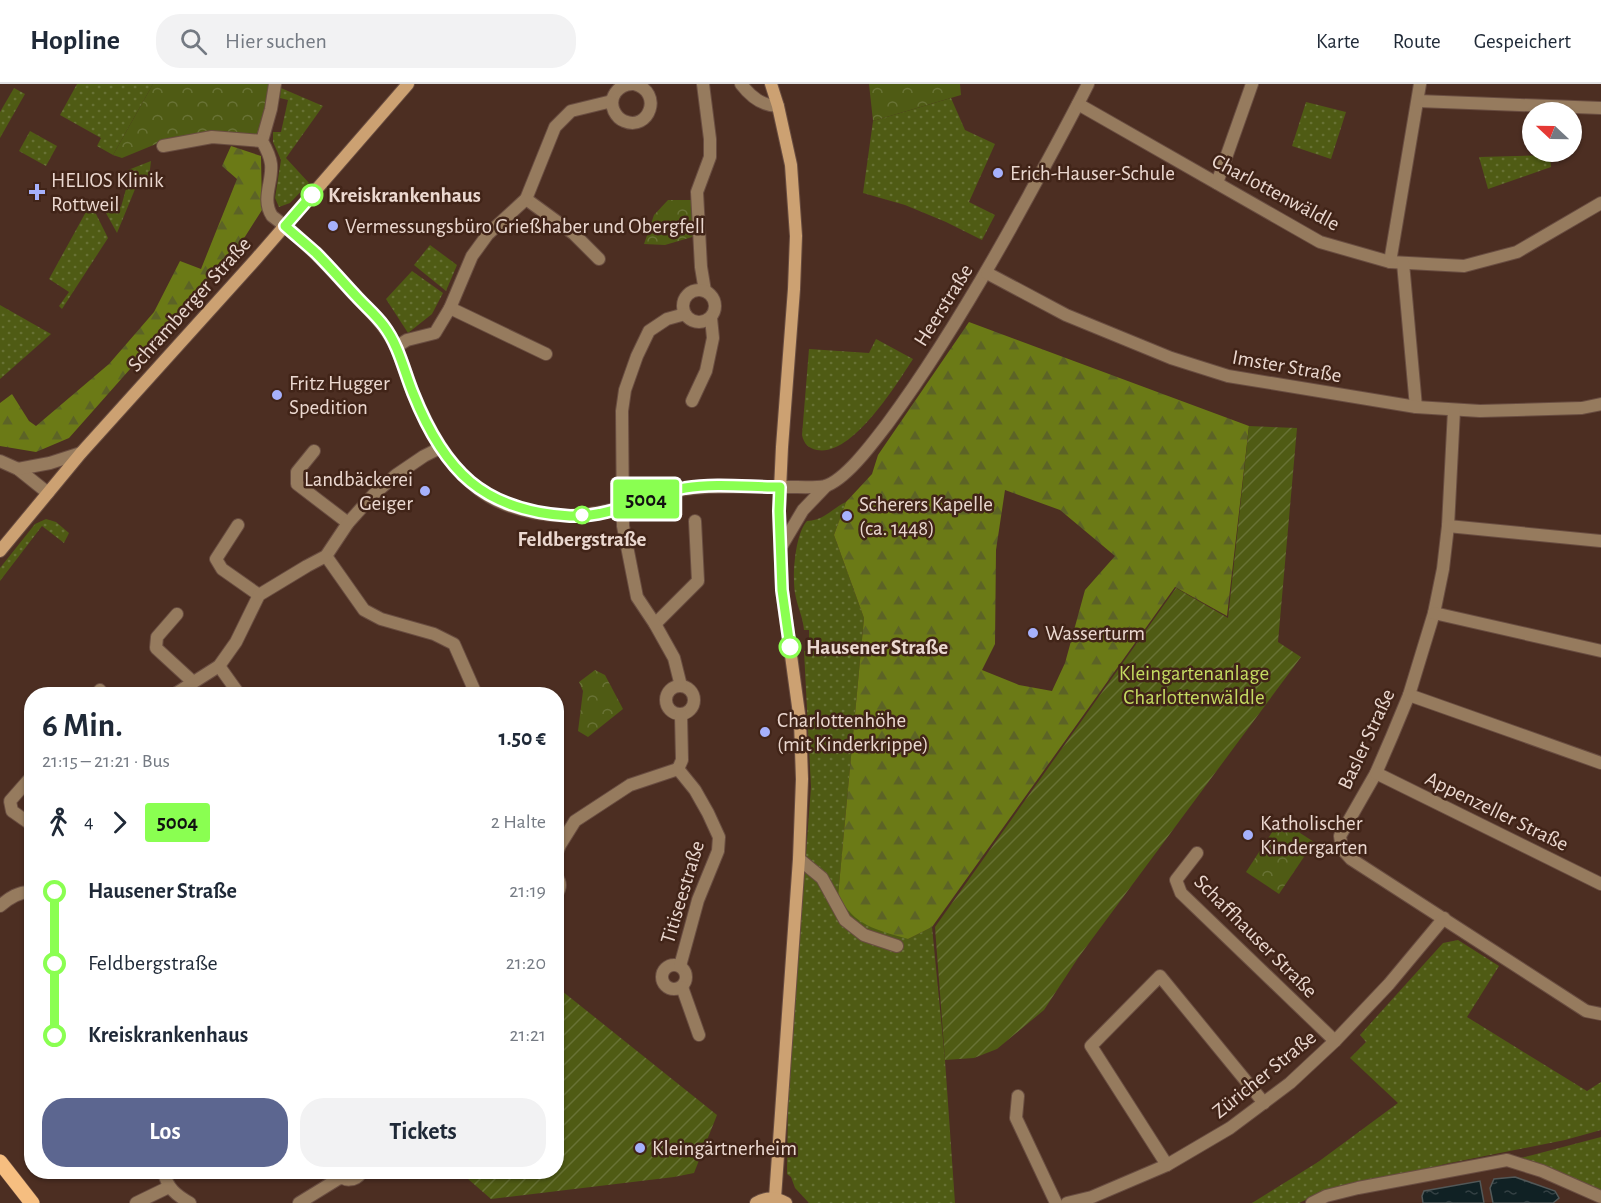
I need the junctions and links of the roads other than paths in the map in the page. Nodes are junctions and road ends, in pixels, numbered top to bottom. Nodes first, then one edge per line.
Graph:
1 (275, 84) edge
2 (408, 84) edge
3 (633, 84) edge
4 (703, 84) edge
5 (741, 84) edge
6 (771, 84) edge
7 (1088, 84) edge
8 (1252, 84) edge
9 (1420, 84) edge
10 (1418, 101) junction
11 (612, 103) junction
12 (1078, 104) junction
13 (778, 106) junction
14 (1601, 108) edge
15 (262, 141) junction
16 (163, 146) dead end
17 (1217, 183) junction
18 (526, 199) junction
19 (1601, 203) edge
20 (285, 226) junction
21 (599, 259) dead end
22 (1396, 262) junction
23 (987, 273) junction
24 (705, 291) junction
25 (450, 308) junction
26 (686, 315) junction
27 (711, 318) junction
28 (396, 347) junction
29 (546, 354) dead end
30 (692, 401) dead end
31 (1601, 404) edge
32 (1416, 407) junction
33 (1454, 410) junction
34 (440, 448) junction
35 (314, 451) dead end
36 (81, 453) junction
37 (0, 461) edge
38 (18, 469) junction
39 (826, 486) junction
40 (780, 487) junction
41 (48, 493) junction
42 (624, 506) junction
43 (695, 521) dead end
44 (348, 523) junction
45 (238, 525) dead end
46 (1448, 526) junction
47 (1601, 541) edge
48 (781, 547) junction
49 (0, 551) edge
50 (326, 556) junction
51 (259, 596) junction
52 (1434, 613) junction
53 (177, 614) dead end
54 (655, 624) junction
55 (1601, 651) edge
56 (219, 666) junction
57 (193, 682) junction
58 (681, 686) junction
59 (186, 687) edge
60 (234, 687) edge
61 (473, 687) edge
62 (1409, 695) junction
63 (681, 715) junction
64 (1601, 763) edge
65 (678, 769) junction
66 (1376, 773) junction
67 (24, 785) edge
68 (24, 819) edge
69 (564, 839) edge
70 (1197, 853) dead end
71 (799, 859) junction
72 (1601, 884) edge
73 (24, 892) edge
74 (0, 906) edge
75 (1444, 918) junction
76 (897, 946) dead end
77 (680, 966) junction
78 (682, 987) junction
79 (1601, 1014) edge
80 (699, 1035) dead end
81 (1335, 1041) junction
82 (1018, 1096) dead end
83 (1264, 1103) junction
84 (1167, 1165) junction
85 (4, 1167) edge
86 (166, 1179) edge
87 (338, 1179) edge
88 (169, 1188) junction
89 (1601, 1197) edge
90 (781, 1201) edge
91 (32, 1203) edge
92 (136, 1203) edge
93 (190, 1203) edge
94 (299, 1203) edge
95 (756, 1203) edge
96 (1056, 1203) edge
97 (1067, 1203) edge
98 (1312, 1203) edge

1 - 15 street
2 - 20 main road, Schramberger Straße
3 - 11 street
3 - 11 street
4 - 24 street
5 - 13 street
6 - 13 main road
7 - 12 street, Heerstraße
8 - 17 street
9 - 10 street
10 - 14 street
10 - 22 street
11 - 18 street
12 - 17 street, Charlottenwäldle
12 - 23 street, Heerstraße
13 - 40 main road
15 - 16 street
15 - 20 street
17 - 22 street, Charlottenwäldle
18 - 21 street
18 - 25 street
19 - 22 street, Charlottenwäldle
20 - 28 street
20 - 36 main road, Schramberger Straße
22 - 32 street
23 - 32 street, Imster Straße
23 - 39 street, Heerstraße
24 - 26 street
24 - 27 street
25 - 28 street
25 - 29 street
26 - 27 street
26 - 42 street
27 - 30 street
28 - 34 street
31 - 33 street, Imster Straße
32 - 33 street, Imster Straße
33 - 46 street, Basler Straße
34 - 42 street
34 - 44 street
35 - 44 street
36 - 38 street
36 - 41 main road, Schramberger Straße
37 - 38 street
38 - 41 street
39 - 40 street
39 - 48 street, Heerstraße
40 - 42 street
40 - 48 main road
41 - 49 main road, Schramberger Straße
42 - 54 street
43 - 54 street
44 - 50 street
45 - 51 street
46 - 47 street
46 - 52 street, Basler Straße
48 - 71 main road
50 - 51 street
50 - 61 street
51 - 56 street
52 - 55 street
52 - 62 street, Basler Straße
53 - 57 street
54 - 58 street
56 - 57 street
56 - 60 street
57 - 59 street
58 - 63 street
58 - 63 street
62 - 64 street
62 - 66 street, Basler Straße
63 - 65 street
65 - 69 street
65 - 77 street, Titiseestraße
66 - 72 street, Appenzeller Straße
66 - 75 street, Basler Straße
67 - 68 street
70 - 81 street, Schaffhauser Straße
71 - 76 street
71 - 90 main road
73 - 74 street
75 - 79 street, Basler Straße
75 - 81 street, Züricher Straße
77 - 78 street
77 - 78 street
78 - 80 street
81 - 83 street, Züricher Straße
82 - 96 street
83 - 84 street, Züricher Straße
83 - 84 street
84 - 97 street, Züricher Straße
85 - 91 main road
86 - 88 street
87 - 94 street
88 - 92 street
88 - 93 street
89 - 98 street
90 - 95 main road

